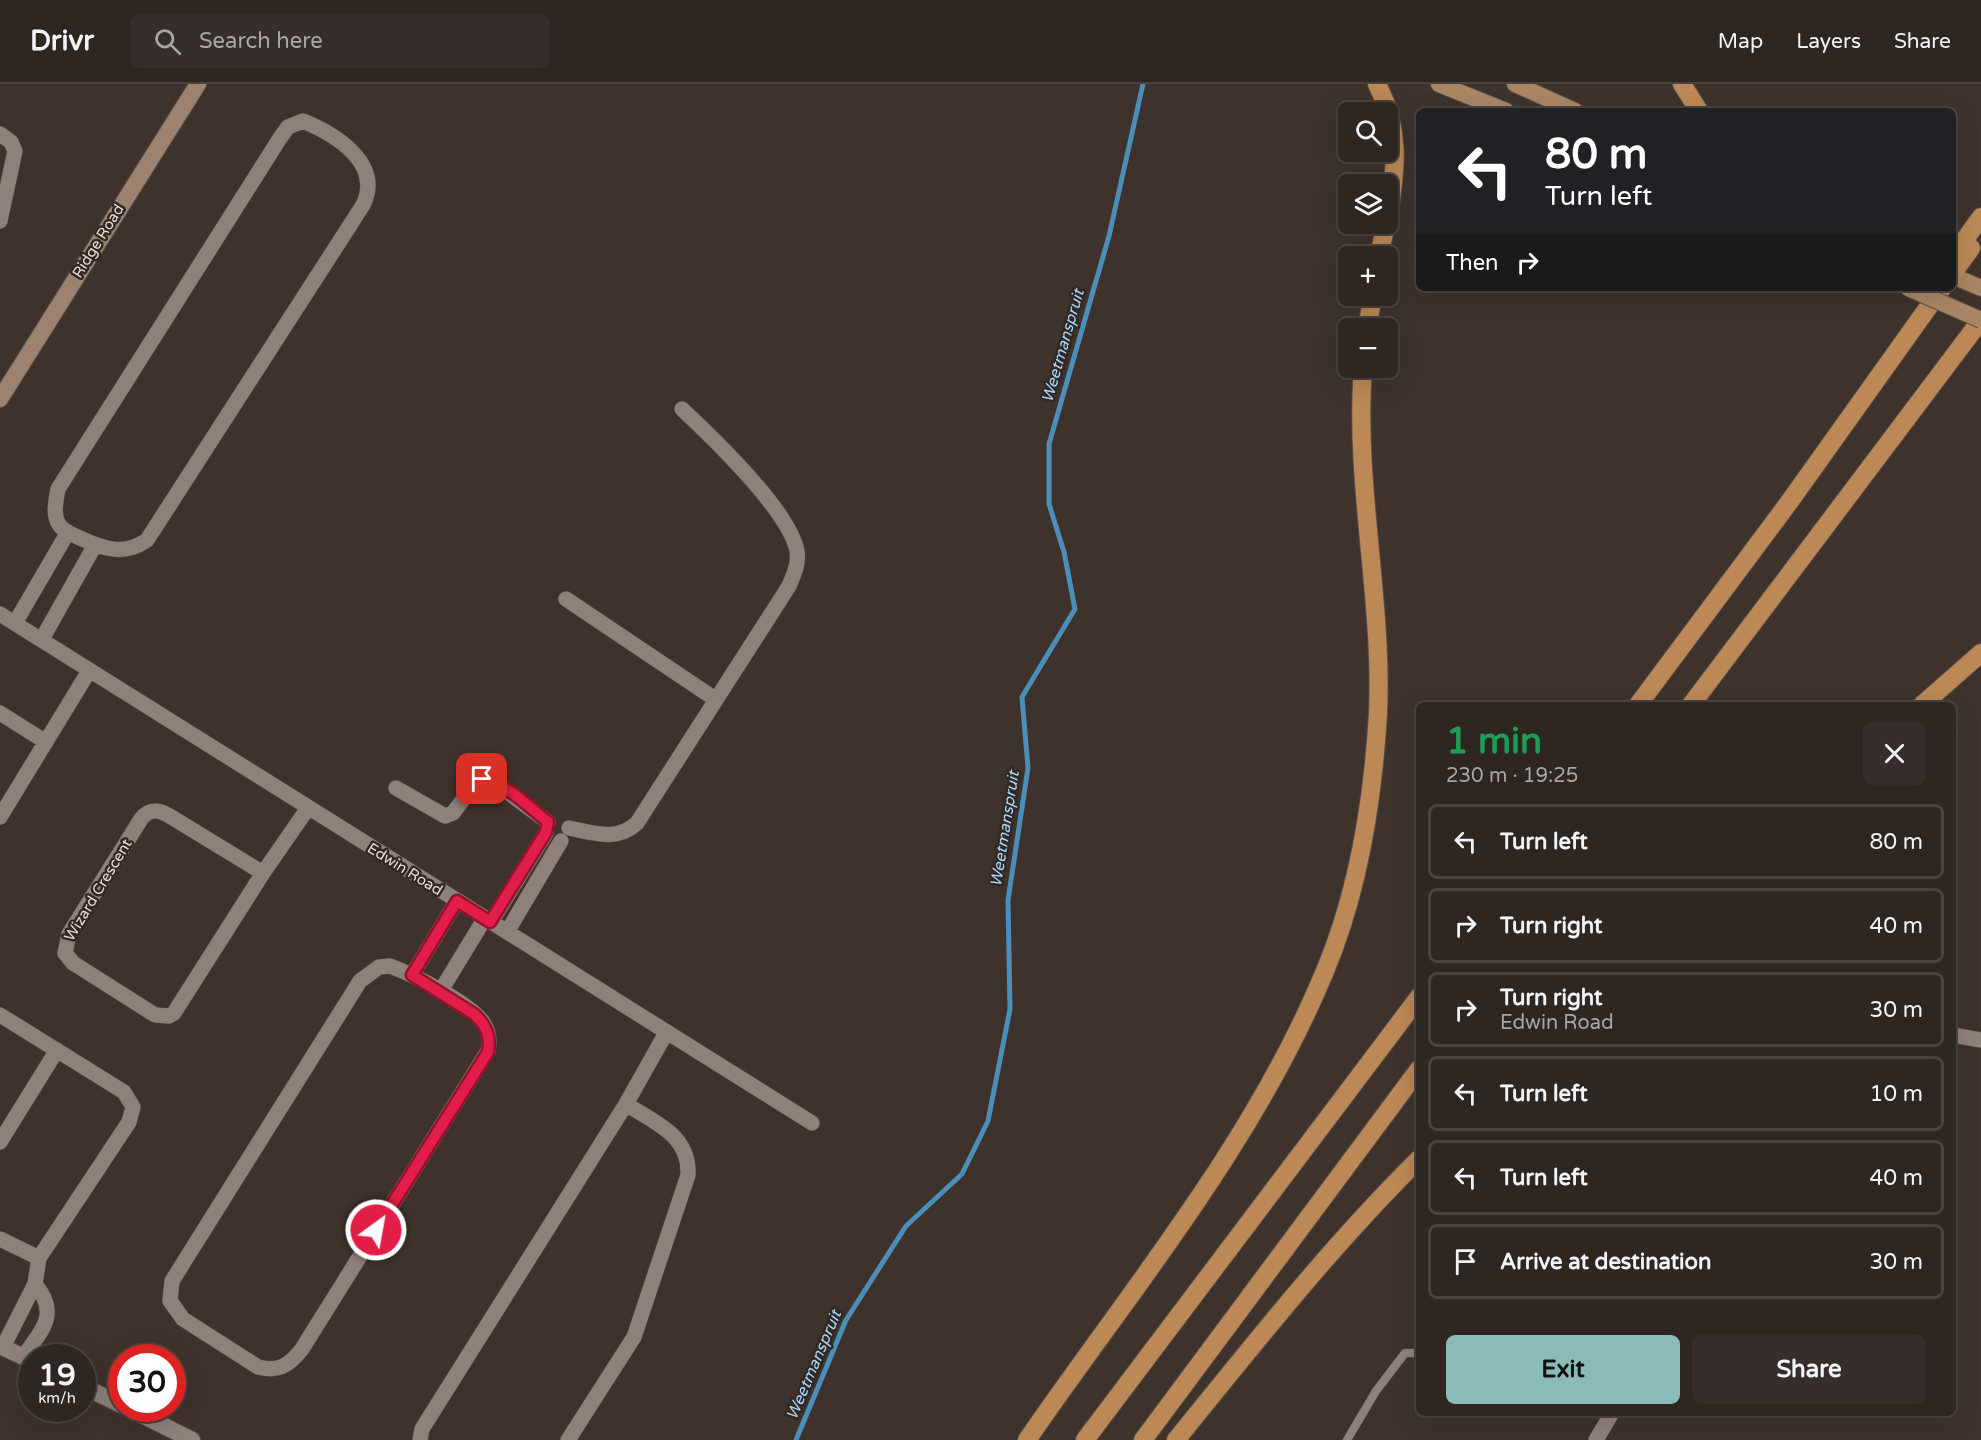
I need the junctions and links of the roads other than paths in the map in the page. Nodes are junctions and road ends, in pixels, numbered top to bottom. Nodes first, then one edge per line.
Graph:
1 (198, 84) edge
2 (1377, 84) edge
3 (1439, 84) edge
4 (1515, 84) edge
5 (1682, 84) edge
6 (1499, 108) edge
7 (1568, 108) edge
8 (1697, 108) edge
9 (0, 134) edge
10 (1393, 174) edge
11 (1981, 217) edge
12 (0, 221) edge
13 (1981, 234) edge
14 (1956, 252) edge
15 (1956, 271) edge
16 (1956, 276) edge
17 (1981, 288) edge
18 (1915, 291) edge
19 (1928, 291) edge
20 (1940, 291) edge
21 (1981, 320) edge
22 (1362, 378) edge
23 (0, 399) edge
24 (682, 409) dead end
25 (1790, 501) junction
26 (68, 532) junction
27 (95, 546) junction
28 (566, 599) dead end
29 (0, 614) edge
30 (15, 623) junction
31 (42, 639) junction
32 (1981, 653) edge
33 (89, 671) junction
34 (716, 699) junction
35 (1640, 702) edge
36 (1693, 702) edge
37 (1925, 702) edge
38 (0, 713) edge
39 (46, 742) junction
40 (396, 788) dead end
41 (308, 808) junction
42 (0, 817) edge
43 (547, 827) junction
44 (570, 828) junction
45 (561, 841) junction
46 (263, 873) junction
47 (457, 901) junction
48 (488, 920) junction
49 (507, 932) junction
50 (412, 975) junction
51 (440, 992) junction
52 (1416, 1001) edge
53 (0, 1015) edge
54 (666, 1033) junction
55 (1956, 1036) edge
56 (1981, 1040) edge
57 (57, 1050) junction
58 (1416, 1074) edge
59 (626, 1104) junction
60 (812, 1123) dead end
61 (0, 1142) edge
62 (1416, 1163) edge
63 (0, 1239) edge
64 (39, 1258) junction
65 (35, 1284) junction
66 (34, 1344) edge
67 (1, 1346) edge
68 (1416, 1353) edge
69 (18, 1354) edge
70 (1610, 1416) edge
71 (156, 1422) edge
72 (192, 1440) edge
73 (420, 1440) edge
74 (568, 1440) edge
75 (1027, 1440) edge
76 (1085, 1440) edge
77 (1143, 1440) edge
78 (1176, 1440) edge
79 (1347, 1440) edge
80 (1596, 1440) edge

1 - 23 main road, Ridge Road
2 - 10 highway
3 - 6 main road
4 - 7 main road
5 - 8 highway
9 - 12 street
11 - 14 highway
13 - 15 highway
16 - 17 main road
18 - 21 main road, bridge
19 - 25 highway
20 - 25 highway
21 - 36 highway
22 - 75 highway
24 - 34 street
25 - 35 highway
26 - 27 street
26 - 27 street
26 - 30 street
27 - 31 street
28 - 34 street
29 - 30 street, Edwin Road
30 - 31 street, Edwin Road
31 - 33 street, Edwin Road
32 - 37 highway
33 - 39 street
33 - 41 street, Edwin Road
34 - 44 street
38 - 39 street
39 - 42 street
40 - 43 street
41 - 46 street, Wizard Crescent
41 - 47 street, Edwin Road
43 - 44 street
43 - 45 street
43 - 48 street
44 - 45 street
45 - 49 street
46 - 46 street, Wizard Crescent
47 - 48 street, Edwin Road
47 - 50 street
48 - 49 street, Edwin Road
48 - 51 street
49 - 54 street, Edwin Road
50 - 51 street
50 - 51 street
52 - 76 highway
53 - 57 street
54 - 59 street
54 - 60 street, Edwin Road
55 - 56 street
57 - 61 street
57 - 64 street
58 - 77 highway
59 - 73 street
59 - 74 street
62 - 78 highway
63 - 64 street
64 - 65 street
65 - 66 street
65 - 67 street
67 - 69 street
68 - 79 lane
70 - 80 street
71 - 72 street

